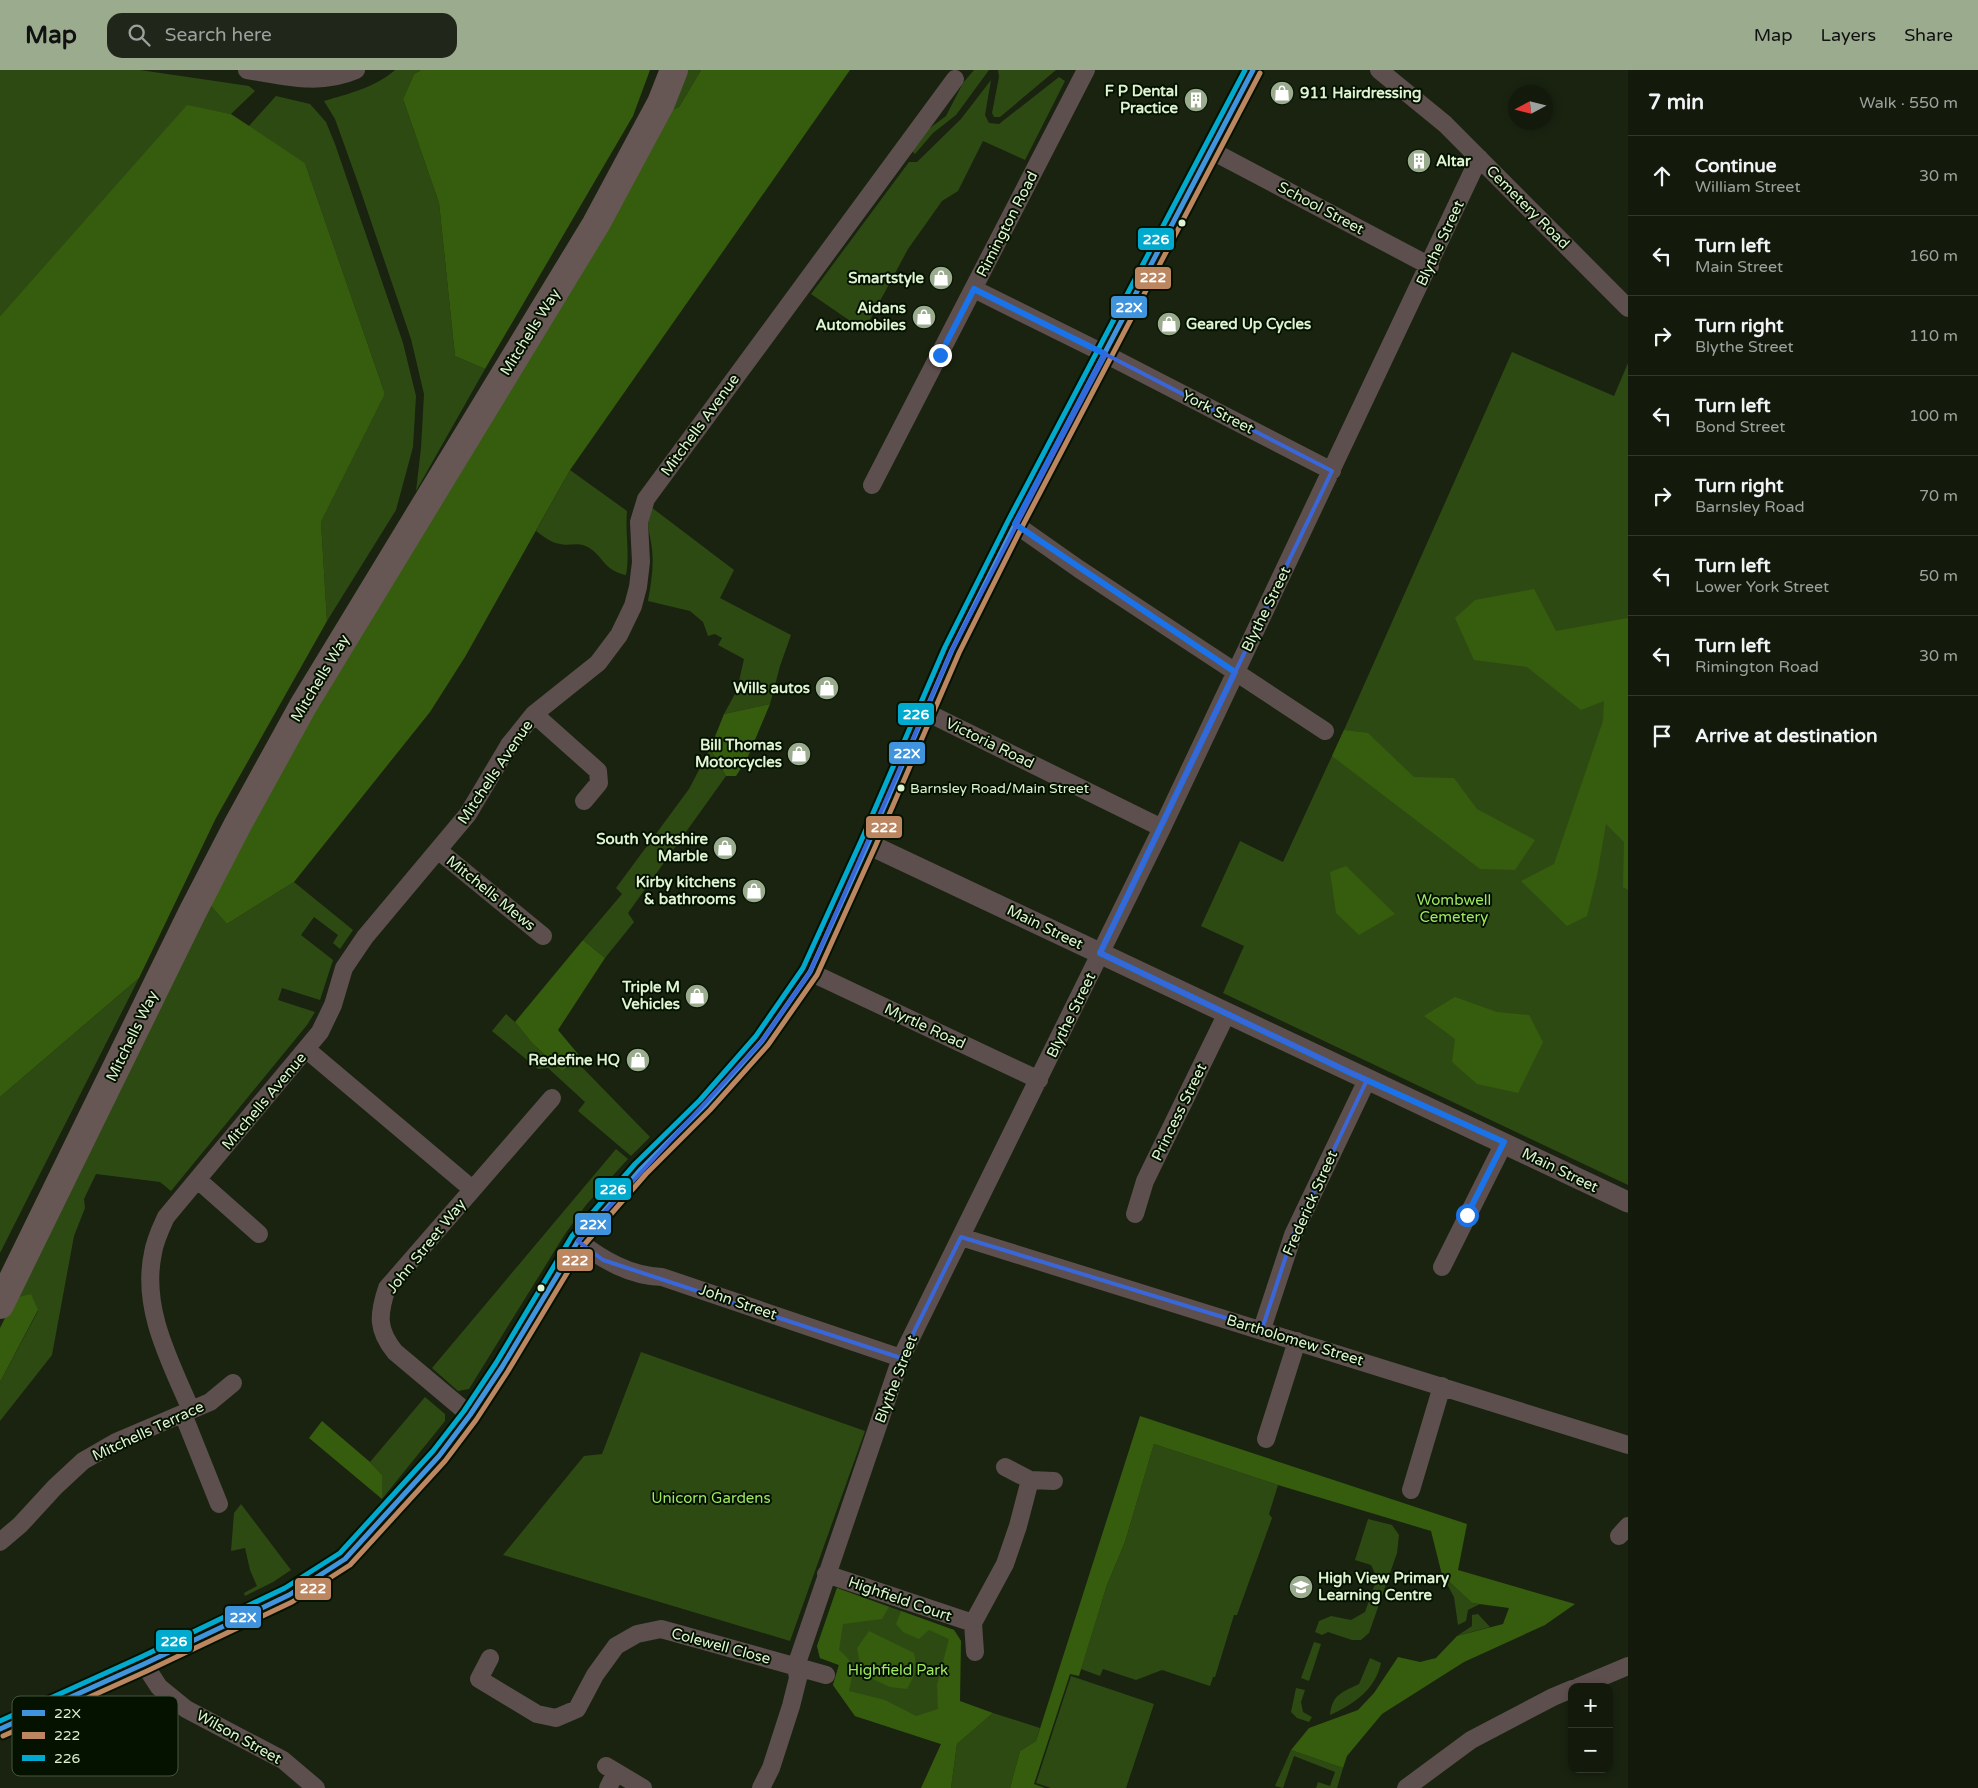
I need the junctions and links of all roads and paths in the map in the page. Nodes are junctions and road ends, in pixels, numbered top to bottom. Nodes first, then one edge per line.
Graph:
1 (247, 70) edge
2 (356, 70) edge
3 (674, 70) edge
4 (1086, 70) edge
5 (1253, 70) edge
6 (1379, 70) edge
7 (955, 79) dead end
8 (1212, 151) junction
9 (1480, 158) junction
10 (1430, 266) junction
11 (974, 289) junction
12 (1628, 308) edge
13 (1105, 354) junction
14 (1332, 471) junction
15 (872, 485) dead end
16 (1015, 524) junction
17 (1235, 672) junction
18 (926, 712) junction
19 (534, 714) junction
20 (1325, 731) dead end
21 (584, 801) dead end
22 (1162, 828) junction
23 (868, 844) junction
24 (439, 851) junction
25 (543, 936) dead end
26 (1100, 953) junction
27 (810, 972) junction
28 (1227, 1013) junction
29 (306, 1049) junction
30 (1039, 1080) junction
31 (1367, 1080) junction
32 (552, 1098) dead end
33 (1504, 1142) junction
34 (198, 1180) junction
35 (472, 1190) junction
36 (1628, 1202) edge
37 (1135, 1214) dead end
38 (260, 1234) dead end
39 (961, 1237) junction
40 (578, 1241) junction
41 (1442, 1268) dead end
42 (0, 1305) edge
43 (1262, 1329) junction
44 (1297, 1341) junction
45 (901, 1358) junction
46 (232, 1383) dead end
47 (1442, 1386) junction
48 (187, 1412) junction
49 (470, 1415) junction
50 (1266, 1439) dead end
51 (1628, 1445) edge
52 (1006, 1467) dead end
53 (1030, 1480) junction
54 (1054, 1481) dead end
55 (1411, 1490) dead end
56 (219, 1504) dead end
57 (0, 1542) edge
58 (826, 1574) junction
59 (973, 1623) junction
60 (975, 1652) dead end
61 (490, 1658) dead end
62 (144, 1664) junction
63 (796, 1666) junction
64 (1628, 1666) edge
65 (826, 1675) dead end
66 (1588, 1683) edge
67 (1568, 1691) edge
68 (73, 1696) edge
69 (170, 1696) edge
70 (178, 1702) edge
71 (12, 1724) edge
72 (0, 1729) edge
73 (610, 1776) edge
74 (316, 1788) edge
75 (643, 1788) edge
76 (761, 1788) edge
77 (1406, 1788) edge

1 - 2 street
3 - 42 main road, Mitchells Way
4 - 11 street, Rimington Road
5 - 8 street
6 - 9 street, Cemetery Road
7 - 19 street, Mitchells Avenue
8 - 10 street, School Street
8 - 13 street
9 - 10 street, Blythe Street
9 - 12 street, Cemetery Road
10 - 14 street, Blythe Street
11 - 13 street, York Street
11 - 15 street, Rimington Road
13 - 14 street, York Street
13 - 16 street
14 - 17 street, Blythe Street
16 - 17 street
16 - 18 street
17 - 20 street
17 - 22 street, Blythe Street
18 - 22 street, Victoria Road
18 - 23 street
19 - 21 street
19 - 24 street, Mitchells Avenue
22 - 26 street, Blythe Street
23 - 26 street, Main Street
23 - 27 street
24 - 25 street, Mitchells Mews
24 - 29 street, Mitchells Avenue
26 - 28 street, Main Street
26 - 30 street, Blythe Street
27 - 30 street, Myrtle Road
27 - 40 street
28 - 31 street, Main Street
28 - 37 street, Princess Street
29 - 34 street, Mitchells Avenue
29 - 35 street, John Street Way
30 - 39 street, Blythe Street
31 - 33 street, Main Street
31 - 43 street, Frederick Street
32 - 35 street, John Street Way
33 - 36 street, Main Street
33 - 41 street
34 - 38 street
34 - 48 street, Mitchells Avenue
35 - 49 street, John Street Way
39 - 43 street, Bartholomew Street
39 - 45 street, Blythe Street
40 - 45 street, John Street
40 - 49 street
43 - 44 street, Bartholomew Street
44 - 47 street, Bartholomew Street
44 - 50 street
45 - 58 street, Blythe Street
46 - 48 street, Mitchells Terrace
47 - 51 street, Bartholomew Street
47 - 55 street
48 - 56 street, Mitchells Avenue
48 - 57 street, Mitchells Terrace
49 - 62 street
52 - 53 street
53 - 54 street
53 - 59 street
58 - 59 street, Highfield Court
58 - 63 street, Blythe Street
59 - 60 street
61 - 63 street, Colewell Close
62 - 68 street
62 - 69 street, Wilson Street
63 - 65 street, Colewell Close
63 - 76 street, Blythe Street
64 - 66 street
67 - 77 street
70 - 74 street, Wilson Street
71 - 72 street
73 - 75 street

